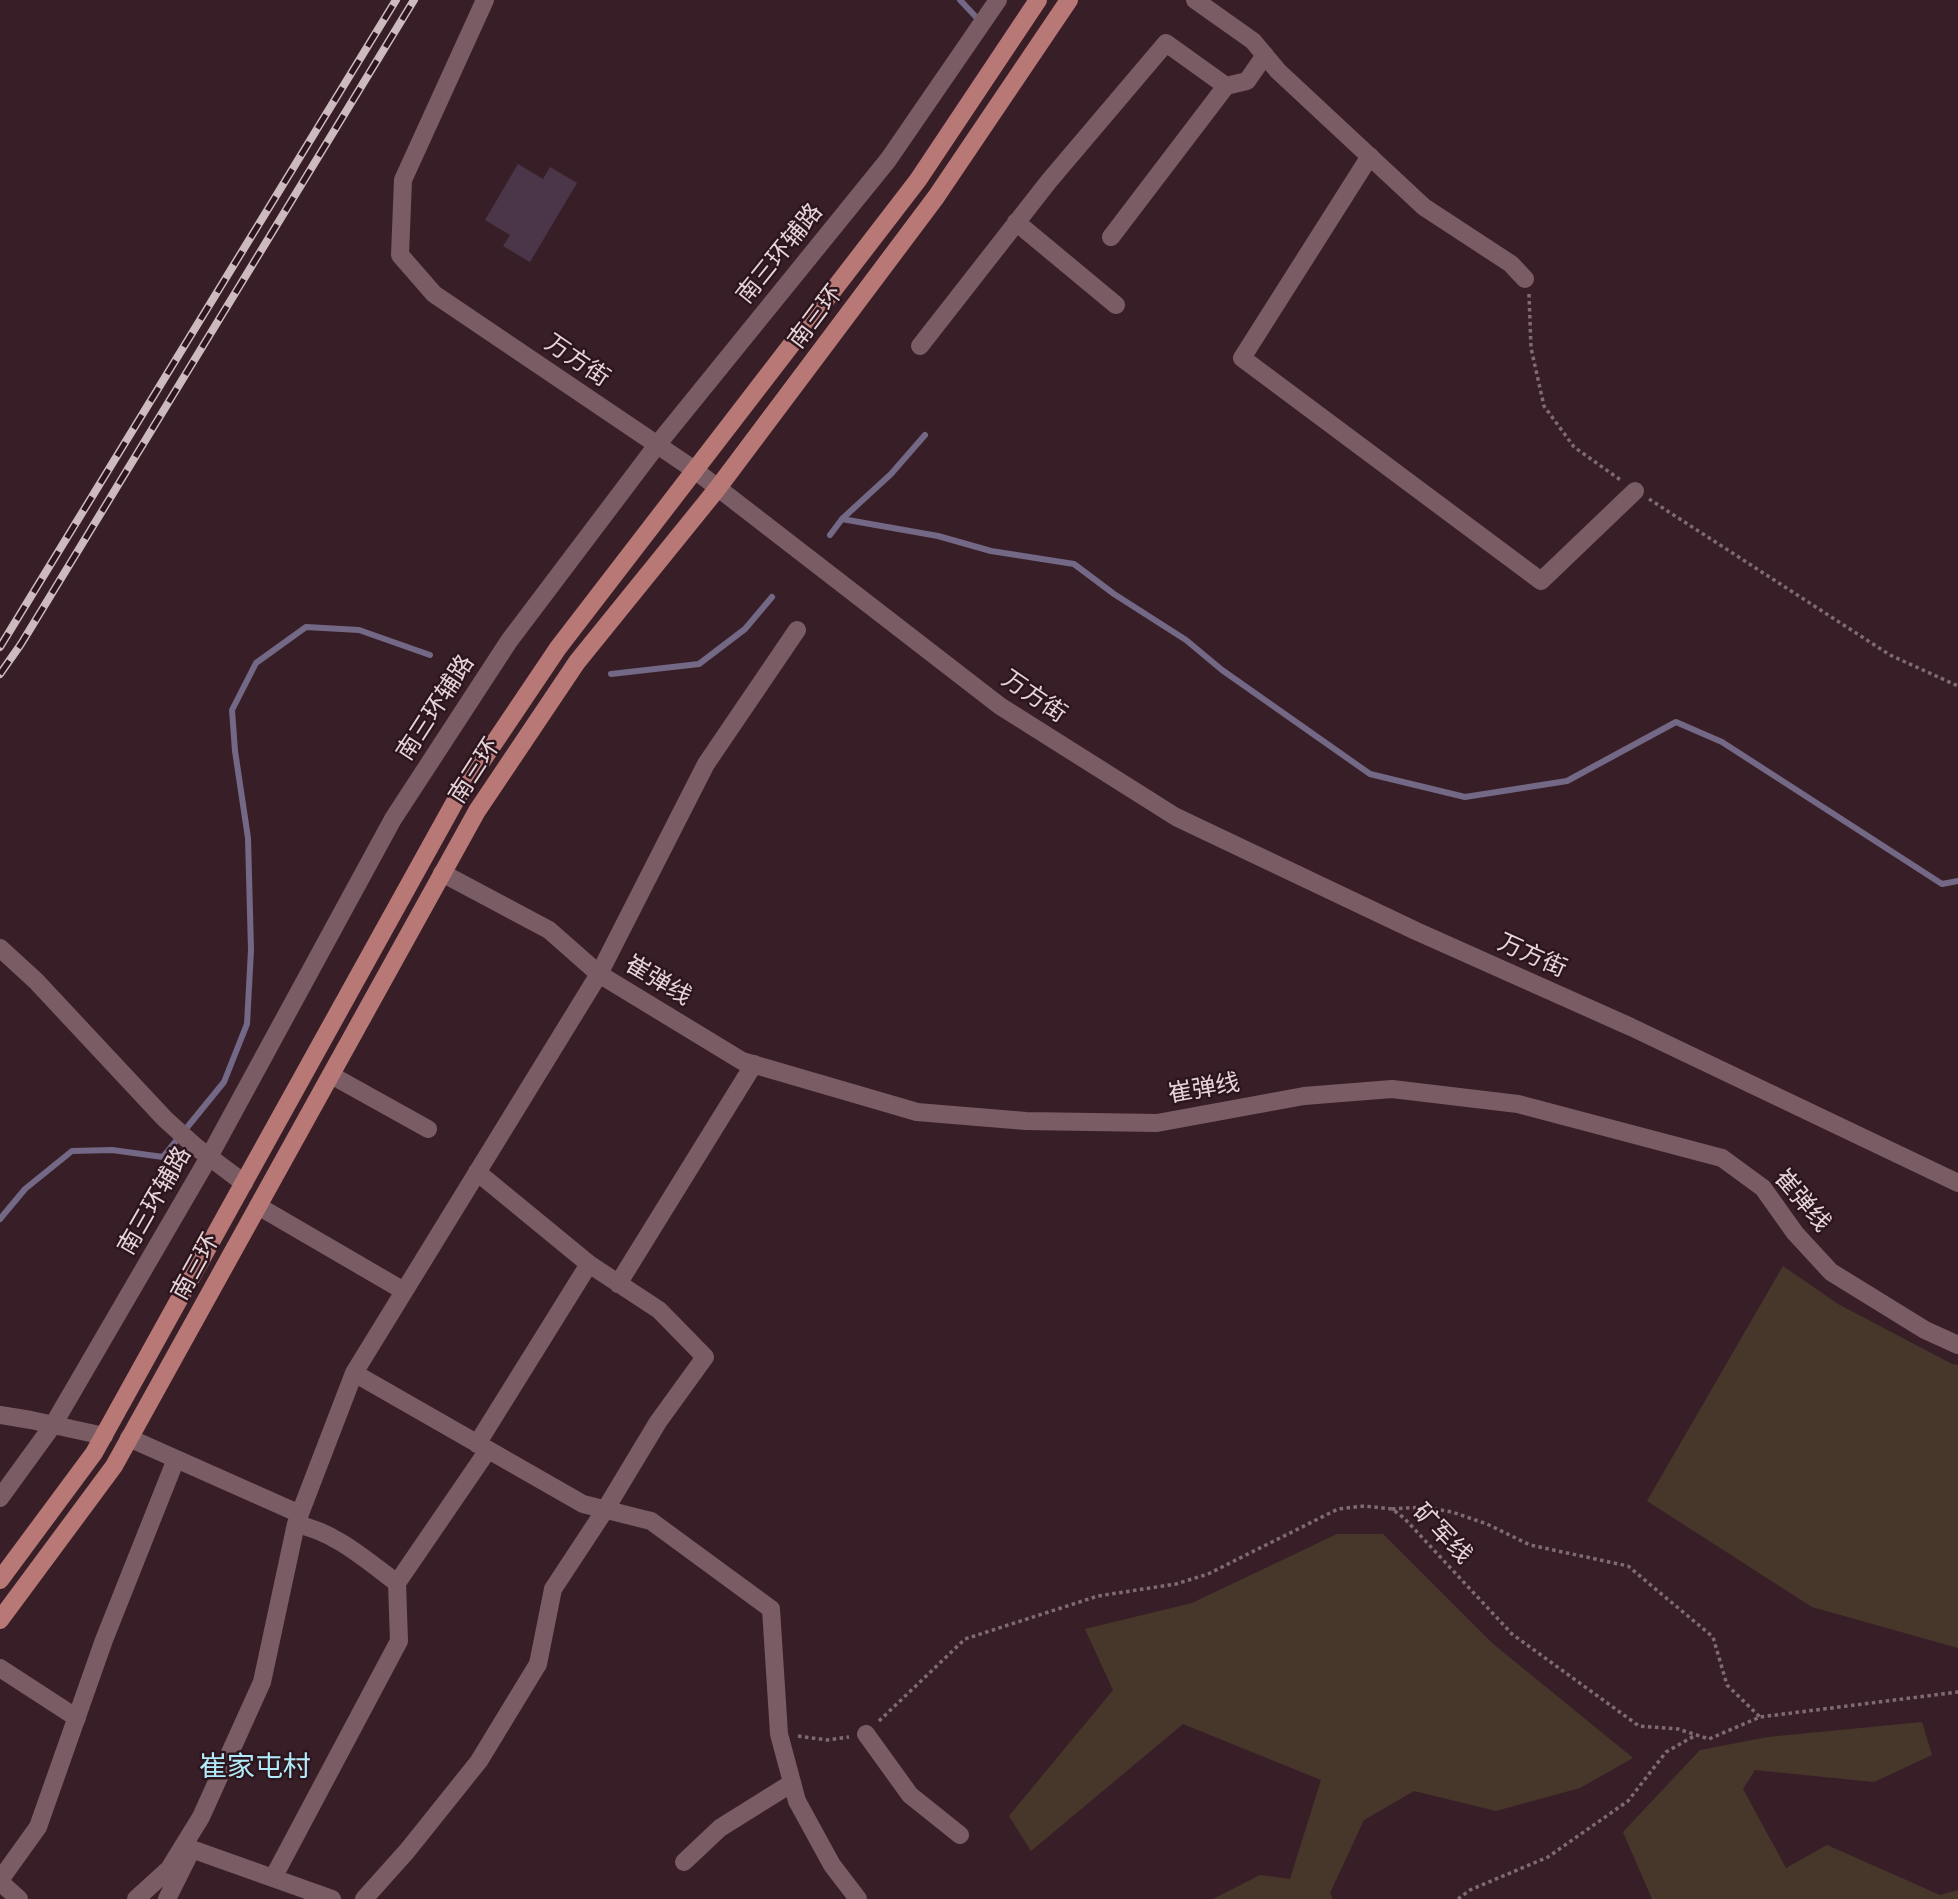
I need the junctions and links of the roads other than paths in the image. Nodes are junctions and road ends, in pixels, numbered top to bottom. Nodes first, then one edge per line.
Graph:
1 (485, 0) edge
2 (998, 0) edge
3 (1038, 0) edge
4 (1069, 0) edge
5 (1195, 0) edge
6 (1265, 55) junction
7 (1226, 86) junction
8 (1370, 156) junction
9 (1016, 222) junction
10 (1111, 237) dead end
11 (1525, 279) road end
12 (1116, 305) dead end
13 (920, 346) dead end
14 (657, 445) junction
15 (696, 471) junction
16 (717, 489) junction
17 (1635, 491) road end
18 (797, 630) dead end
19 (442, 873) junction
20 (0, 948) edge
21 (600, 974) junction
22 (754, 1065) junction
23 (331, 1075) junction
24 (428, 1129) dead end
25 (202, 1152) junction
26 (477, 1172) junction
27 (244, 1183) junction
28 (1958, 1183) edge
29 (258, 1206) junction
30 (589, 1264) junction
31 (618, 1284) junction
32 (404, 1292) junction
33 (1958, 1345) edge
34 (354, 1373) junction
35 (0, 1415) edge
36 (53, 1425) junction
37 (104, 1436) junction
38 (130, 1438) junction
39 (483, 1447) junction
40 (176, 1459) junction
41 (0, 1498) edge
42 (605, 1510) junction
43 (298, 1519) junction
44 (0, 1580) edge
45 (397, 1583) junction
46 (0, 1620) edge
47 (0, 1668) edge
48 (77, 1718) junction
49 (866, 1734) road end
50 (792, 1783) junction
51 (960, 1835) dead end
52 (188, 1847) junction
53 (684, 1862) dead end
54 (274, 1878) junction
55 (0, 1881) edge
56 (19, 1899) edge
57 (136, 1899) edge
58 (167, 1899) edge
59 (332, 1899) edge
60 (364, 1899) edge
61 (858, 1899) edge

1 - 14 street, 万方街
2 - 14 street, 南三环辅路
3 - 15 main road, 南三环
4 - 16 main road, 南三环
5 - 6 street
6 - 7 street
6 - 8 street
7 - 9 street
7 - 10 street
8 - 11 street
8 - 17 street
9 - 12 street
9 - 13 street
14 - 15 street, 万方街
14 - 25 street, 南三环辅路
15 - 16 street, 万方街
15 - 27 main road, 南三环
16 - 19 main road, 南三环
16 - 28 street, 万方街
18 - 21 street
19 - 21 street, 崔弹线
19 - 23 main road, 南三环
20 - 25 street
21 - 22 street, 崔弹线
21 - 26 street
22 - 31 street
22 - 33 street, 崔弹线
23 - 24 street
23 - 29 main road, 南三环
25 - 27 street
25 - 36 street, 南三环辅路
26 - 30 street
26 - 32 street
27 - 37 main road, 南三环
29 - 32 street
29 - 38 main road, 南三环
30 - 31 street
30 - 39 street
31 - 42 street
32 - 34 street
34 - 39 street
34 - 43 street
35 - 36 street
36 - 37 street
36 - 41 street, 南三环辅路
37 - 44 main road, 南三环
38 - 40 street
38 - 46 main road, 南三环
39 - 42 street
39 - 45 street
40 - 43 street
40 - 48 street
42 - 50 street
42 - 60 street
43 - 45 street
43 - 52 street
45 - 54 street
47 - 48 street
48 - 55 street
49 - 51 street
50 - 53 street
50 - 61 street
52 - 54 street
52 - 57 street
52 - 58 street
54 - 59 street
55 - 56 street

